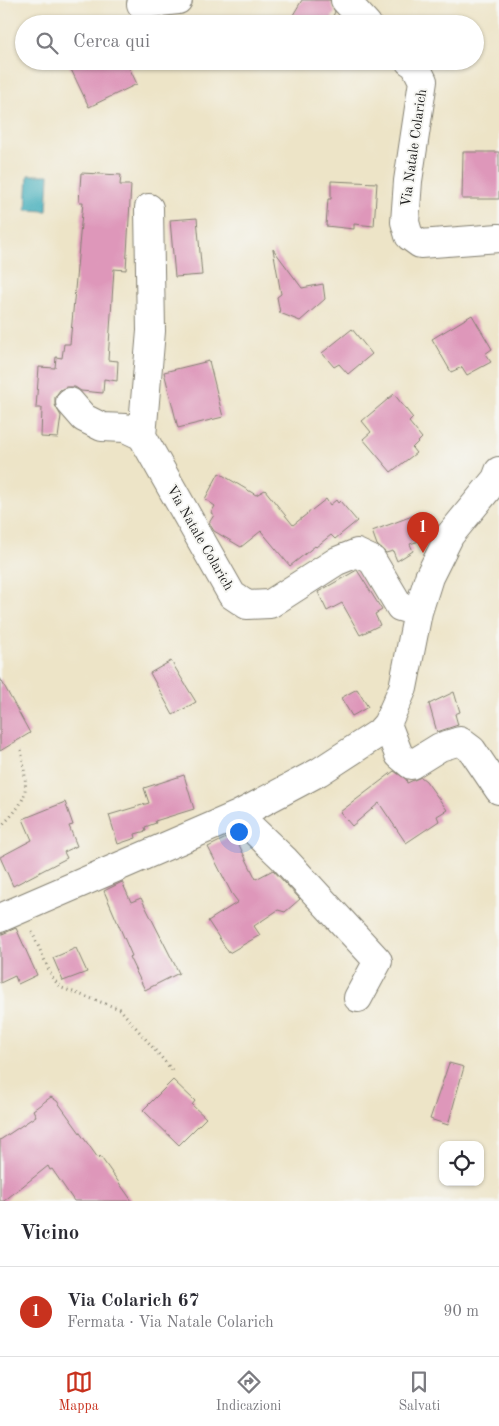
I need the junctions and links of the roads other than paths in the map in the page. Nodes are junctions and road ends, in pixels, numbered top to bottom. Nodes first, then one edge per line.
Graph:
1 (178, 0) edge
2 (344, 0) edge
3 (140, 4) dead end
4 (358, 15) edge
5 (418, 70) edge
6 (150, 208) dead end
7 (499, 238) edge
8 (70, 402) dead end
9 (142, 436) junction
10 (498, 476) edge
11 (418, 612) junction
12 (387, 724) junction
13 (499, 790) edge
14 (238, 815) junction
15 (12, 913) edge
16 (358, 998) dead end

1 - 3 street
2 - 4 street
5 - 7 street, Via Natale Colarich
6 - 9 street
8 - 9 street
9 - 11 street, Via Natale Colarich
10 - 11 street
11 - 12 street
12 - 13 street
12 - 14 street
14 - 15 street
14 - 16 street

